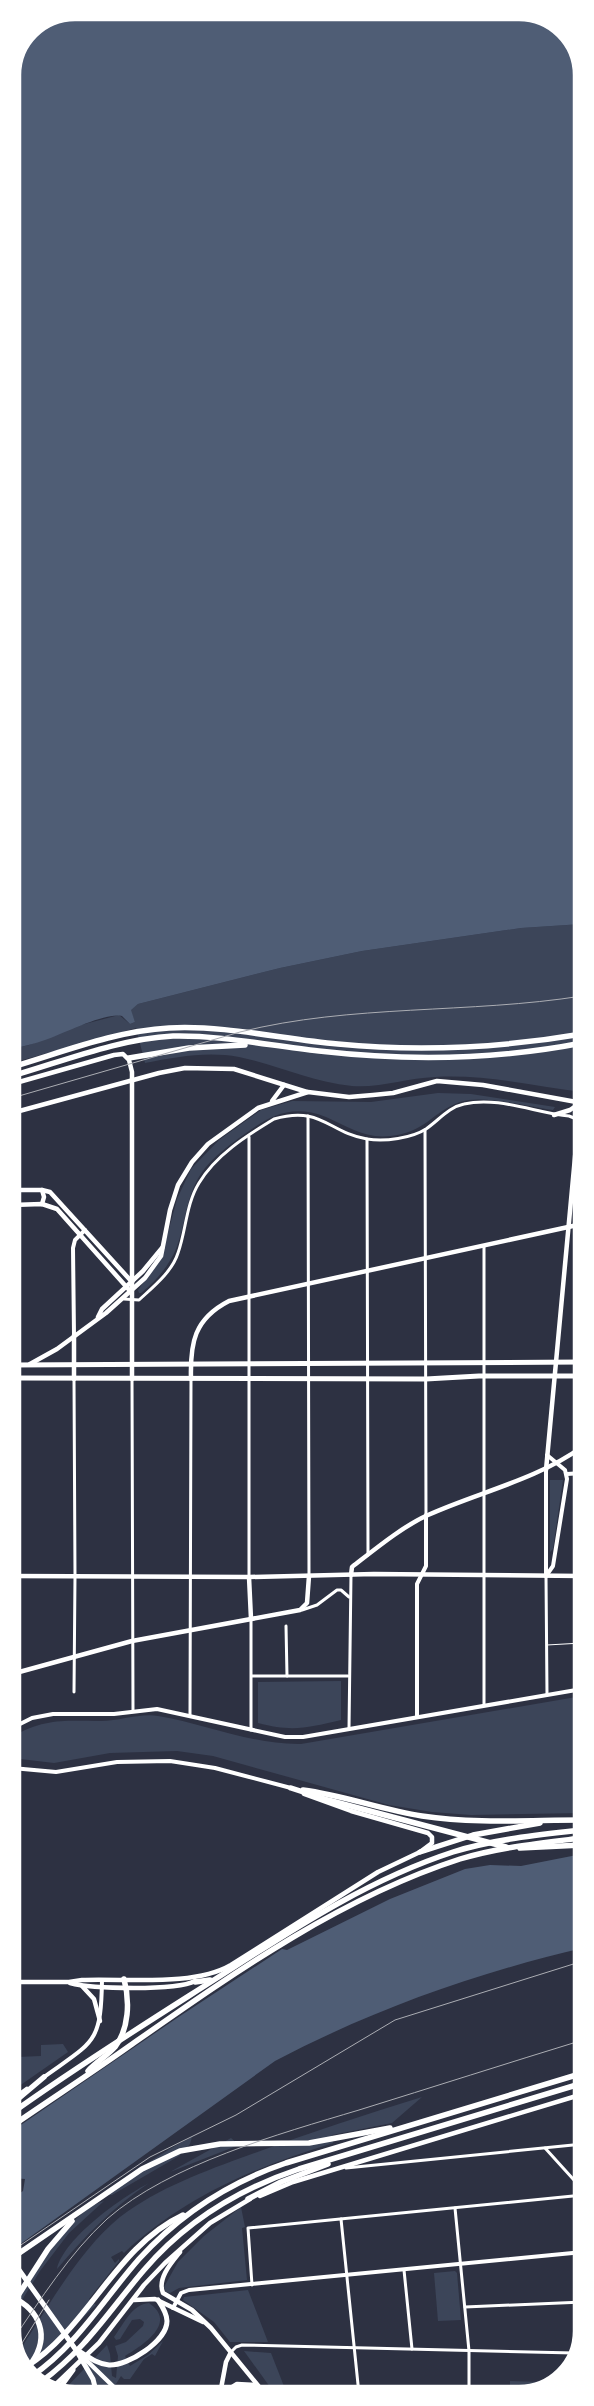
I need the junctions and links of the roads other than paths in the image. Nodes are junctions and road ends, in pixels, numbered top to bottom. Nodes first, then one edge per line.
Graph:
1 (574, 1035) edge
2 (574, 1043) edge
3 (261, 1044) junction
4 (129, 1058) junction
5 (20, 1065) edge
6 (20, 1074) edge
7 (20, 1082) edge
8 (284, 1085) junction
9 (308, 1092) junction
10 (271, 1102) junction
11 (574, 1102) edge
12 (574, 1107) edge
13 (20, 1111) edge
14 (554, 1115) junction
15 (308, 1116) junction
16 (574, 1118) edge
17 (425, 1130) junction
18 (249, 1136) junction
19 (367, 1140) junction
20 (574, 1171) edge
21 (20, 1190) edge
22 (42, 1190) junction
23 (42, 1204) junction
24 (20, 1205) edge
25 (574, 1226) edge
26 (569, 1227) junction
27 (85, 1230) junction
28 (80, 1235) junction
29 (484, 1246) junction
30 (163, 1247) junction
31 (424, 1258) junction
32 (367, 1271) junction
33 (132, 1282) junction
34 (308, 1284) junction
35 (126, 1288) junction
36 (131, 1292) junction
37 (249, 1296) junction
38 (124, 1299) junction
39 (131, 1300) junction
40 (97, 1318) junction
41 (74, 1335) junction
42 (484, 1362) junction
43 (555, 1362) junction
44 (574, 1362) edge
45 (30, 1364) junction
46 (132, 1364) junction
47 (191, 1364) junction
48 (250, 1364) junction
49 (308, 1364) junction
50 (368, 1364) junction
51 (426, 1364) junction
52 (20, 1365) edge
53 (74, 1365) junction
54 (484, 1376) junction
55 (555, 1376) junction
56 (574, 1376) edge
57 (20, 1378) edge
58 (250, 1378) junction
59 (74, 1379) junction
60 (132, 1379) junction
61 (191, 1379) junction
62 (308, 1379) junction
63 (367, 1379) junction
64 (426, 1379) junction
65 (574, 1452) edge
66 (548, 1454) junction
67 (557, 1464) junction
68 (546, 1470) junction
69 (567, 1474) junction
70 (574, 1474) edge
71 (484, 1493) junction
72 (426, 1515) junction
73 (368, 1555) junction
74 (484, 1574) junction
75 (351, 1575) junction
76 (422, 1575) junction
77 (20, 1576) edge
78 (75, 1576) junction
79 (132, 1576) junction
80 (191, 1576) junction
81 (308, 1576) junction
82 (546, 1576) junction
83 (574, 1576) edge
84 (249, 1577) junction
85 (350, 1598) junction
86 (300, 1610) junction
87 (251, 1619) junction
88 (286, 1626) dead end
89 (190, 1630) junction
90 (132, 1641) junction
91 (574, 1643) edge
92 (546, 1645) junction
93 (73, 1658) junction
94 (20, 1672) edge
95 (252, 1676) junction
96 (287, 1676) junction
97 (348, 1676) junction
98 (574, 1690) edge
99 (74, 1692) dead end
100 (546, 1695) junction
101 (484, 1705) junction
102 (133, 1711) junction
103 (190, 1716) junction
104 (418, 1717) junction
105 (20, 1724) edge
106 (349, 1728) junction
107 (251, 1730) junction
108 (20, 1769) edge
109 (291, 1788) junction
110 (559, 1820) junction
111 (574, 1820) edge
112 (574, 1831) edge
113 (574, 1839) edge
114 (574, 1847) edge
115 (420, 1852) junction
116 (234, 1975) junction
117 (171, 1978) junction
118 (124, 1979) junction
119 (145, 1979) junction
120 (102, 1980) junction
121 (195, 1980) junction
122 (20, 1982) edge
123 (69, 1982) junction
124 (82, 1986) junction
125 (172, 1986) junction
126 (102, 1987) junction
127 (126, 1987) junction
128 (145, 1987) junction
129 (100, 2021) junction
130 (574, 2076) edge
131 (44, 2077) junction
132 (78, 2081) junction
133 (574, 2086) edge
134 (20, 2093) edge
135 (20, 2097) edge
136 (574, 2097) edge
137 (20, 2107) edge
138 (20, 2121) edge
139 (407, 2126) junction
140 (574, 2145) edge
141 (545, 2148) junction
142 (350, 2154) junction
143 (341, 2168) junction
144 (574, 2180) edge
145 (574, 2196) edge
146 (248, 2199) junction
147 (454, 2208) junction
148 (85, 2209) junction
149 (192, 2211) junction
150 (341, 2220) junction
151 (185, 2245) junction
152 (574, 2253) edge
153 (20, 2254) edge
154 (460, 2264) junction
155 (20, 2270) edge
156 (404, 2270) junction
157 (346, 2275) junction
158 (252, 2285) junction
159 (20, 2293) edge
160 (133, 2300) junction
161 (158, 2300) junction
162 (176, 2301) junction
163 (20, 2302) edge
164 (574, 2302) edge
165 (465, 2307) junction
166 (173, 2308) junction
167 (205, 2323) junction
168 (65, 2335) junction
169 (354, 2347) junction
170 (412, 2349) junction
171 (76, 2350) junction
172 (469, 2351) junction
173 (231, 2352) junction
174 (569, 2353) edge
175 (30, 2362) edge
176 (31, 2363) edge
177 (73, 2370) junction
178 (38, 2371) edge
179 (46, 2378) edge
180 (58, 2383) edge
181 (63, 2384) edge
182 (257, 2385) joint
183 (96, 2386) edge
184 (113, 2386) edge
185 (222, 2386) edge
186 (234, 2386) edge
187 (358, 2386) edge
188 (468, 2386) edge

1 - 5 highway
2 - 3 highway
3 - 4 highway
3 - 6 highway
4 - 7 main road
4 - 33 main road
8 - 9 main road
8 - 10 main road
8 - 13 main road
9 - 10 main road
9 - 11 main road
10 - 30 main road
12 - 14 main road
14 - 16 street
14 - 17 street
15 - 18 street
15 - 19 street
15 - 34 street
17 - 19 street
17 - 31 street
18 - 37 street
18 - 39 street
19 - 32 street
20 - 26 main road
21 - 22 main road
22 - 23 main road
22 - 27 main road
23 - 24 main road
23 - 28 main road
25 - 26 main road
26 - 29 main road
26 - 43 main road
27 - 28 street
27 - 33 main road
28 - 35 main road
28 - 41 street
29 - 31 main road
29 - 42 street
30 - 33 main road
30 - 36 main road
31 - 32 main road
31 - 51 street
32 - 34 main road
32 - 50 street
33 - 35 main road
33 - 36 main road
34 - 37 main road
34 - 49 street
35 - 36 main road
35 - 40 main road
36 - 38 main road
36 - 39 main road
37 - 47 main road
37 - 48 street
38 - 39 street
38 - 40 main road
39 - 46 main road
40 - 41 main road
41 - 45 main road
41 - 53 main road
42 - 43 main road
42 - 51 main road
42 - 54 street
43 - 44 main road
43 - 55 main road
45 - 52 main road
45 - 53 main road
46 - 47 main road
46 - 53 main road
46 - 60 main road
47 - 48 main road
47 - 61 main road
48 - 49 main road
48 - 58 street
49 - 50 main road
49 - 62 street
50 - 51 main road
50 - 63 street
51 - 64 street
53 - 59 main road
54 - 55 main road
54 - 64 main road
54 - 71 street
55 - 56 main road
55 - 66 main road
57 - 59 main road
58 - 61 main road
58 - 62 main road
58 - 84 street
59 - 60 main road
59 - 78 street
60 - 61 main road
60 - 79 street
61 - 80 street
62 - 63 main road
62 - 81 street
63 - 64 main road
63 - 73 street
64 - 72 street
65 - 67 main road
66 - 67 street
66 - 68 main road
67 - 68 main road
67 - 69 street
68 - 71 main road
68 - 82 street
69 - 70 street
69 - 82 street
71 - 72 main road
71 - 74 street
72 - 73 main road
72 - 76 street
73 - 75 main road
74 - 76 main road
74 - 82 main road
74 - 101 street
75 - 76 main road
75 - 81 main road
75 - 85 street
76 - 104 street
77 - 78 main road
78 - 79 main road
78 - 93 street
79 - 80 main road
79 - 90 street
80 - 84 main road
80 - 89 street
81 - 84 main road
81 - 86 main road
82 - 83 main road
82 - 92 street
84 - 87 main road
85 - 86 street
85 - 97 street
86 - 87 main road
87 - 89 main road
87 - 95 street
88 - 96 street
89 - 90 main road
89 - 103 street
90 - 93 main road
90 - 102 street
91 - 92 lane
92 - 100 street
93 - 94 main road
93 - 99 street
95 - 96 street
95 - 107 street
96 - 97 street
97 - 106 street
98 - 100 street
100 - 101 street
101 - 104 street
102 - 103 street
102 - 105 street
103 - 107 street
104 - 106 street
106 - 107 street
108 - 109 street
109 - 110 highway
109 - 114 highway
109 - 115 main road
110 - 111 highway
110 - 115 highway
112 - 137 highway
113 - 116 highway
115 - 121 main road
116 - 121 highway
116 - 132 highway
117 - 119 main road
117 - 121 main road
117 - 125 main road
118 - 119 main road
118 - 120 main road
118 - 127 highway
119 - 128 main road
120 - 123 main road
120 - 126 street
121 - 125 main road
122 - 123 main road
123 - 124 main road
124 - 126 main road
124 - 129 main road
125 - 128 main road
126 - 127 main road
126 - 129 street
127 - 128 main road
127 - 132 highway
129 - 131 street
130 - 139 highway
131 - 134 street
131 - 135 highway
132 - 138 highway
133 - 142 highway
136 - 143 main road
139 - 148 highway
139 - 149 highway
140 - 141 street
141 - 143 street
141 - 144 street
142 - 146 highway
142 - 179 highway
143 - 146 main road
145 - 147 street
146 - 151 main road
147 - 150 street
147 - 154 street
148 - 153 highway
148 - 159 highway
149 - 168 highway
149 - 178 highway
150 - 157 street
150 - 158 street
151 - 160 main road
151 - 162 main road
152 - 154 street
154 - 156 street
154 - 165 street
155 - 168 main road
156 - 157 street
156 - 170 street
157 - 158 street
157 - 169 street
158 - 162 street
160 - 161 main road
160 - 177 main road
161 - 166 main road
161 - 171 main road
162 - 166 street
162 - 167 main road
163 - 175 highway
164 - 165 street
165 - 172 street
166 - 167 main road
167 - 173 main road
168 - 171 main road
168 - 176 highway
169 - 170 street
169 - 173 street
169 - 187 street
170 - 172 street
171 - 183 main road
171 - 184 main road
172 - 174 street
172 - 188 street
173 - 182 main road
173 - 185 main road
177 - 180 main road
177 - 181 main road
182 - 186 main road

